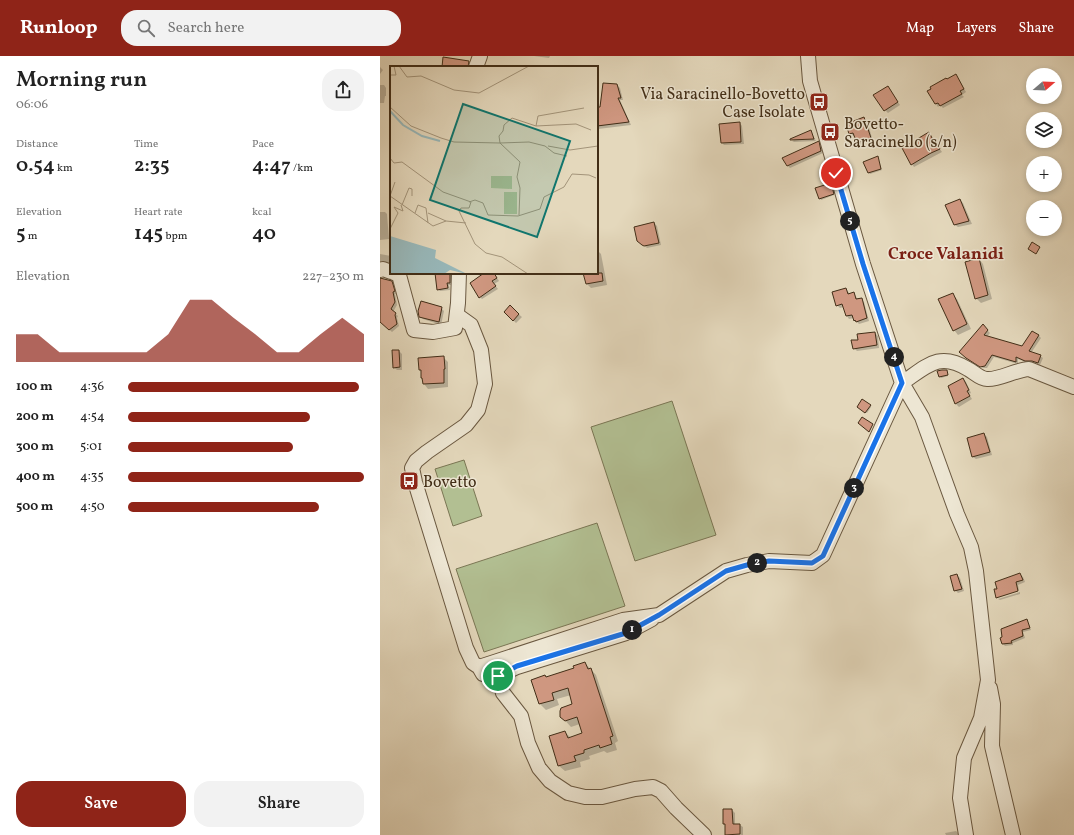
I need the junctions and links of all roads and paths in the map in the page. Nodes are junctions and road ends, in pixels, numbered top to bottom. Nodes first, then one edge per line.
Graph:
1 (480, 56) edge
2 (808, 56) edge
3 (476, 66) edge
4 (380, 270) edge
5 (390, 272) edge
6 (396, 274) edge
7 (459, 274) edge
8 (457, 315) junction
9 (902, 383) junction
10 (1074, 387) edge
11 (659, 615) junction
12 (479, 667) junction
13 (498, 676) junction
14 (988, 680) junction
15 (704, 835) edge
16 (966, 835) edge
17 (1013, 835) edge

1 - 3 street
2 - 9 street
4 - 5 street
6 - 8 street
7 - 8 street
8 - 12 street
9 - 10 street
9 - 11 street
9 - 14 street
11 - 12 street
11 - 13 street
12 - 13 street
13 - 15 street
14 - 16 street
14 - 17 street

